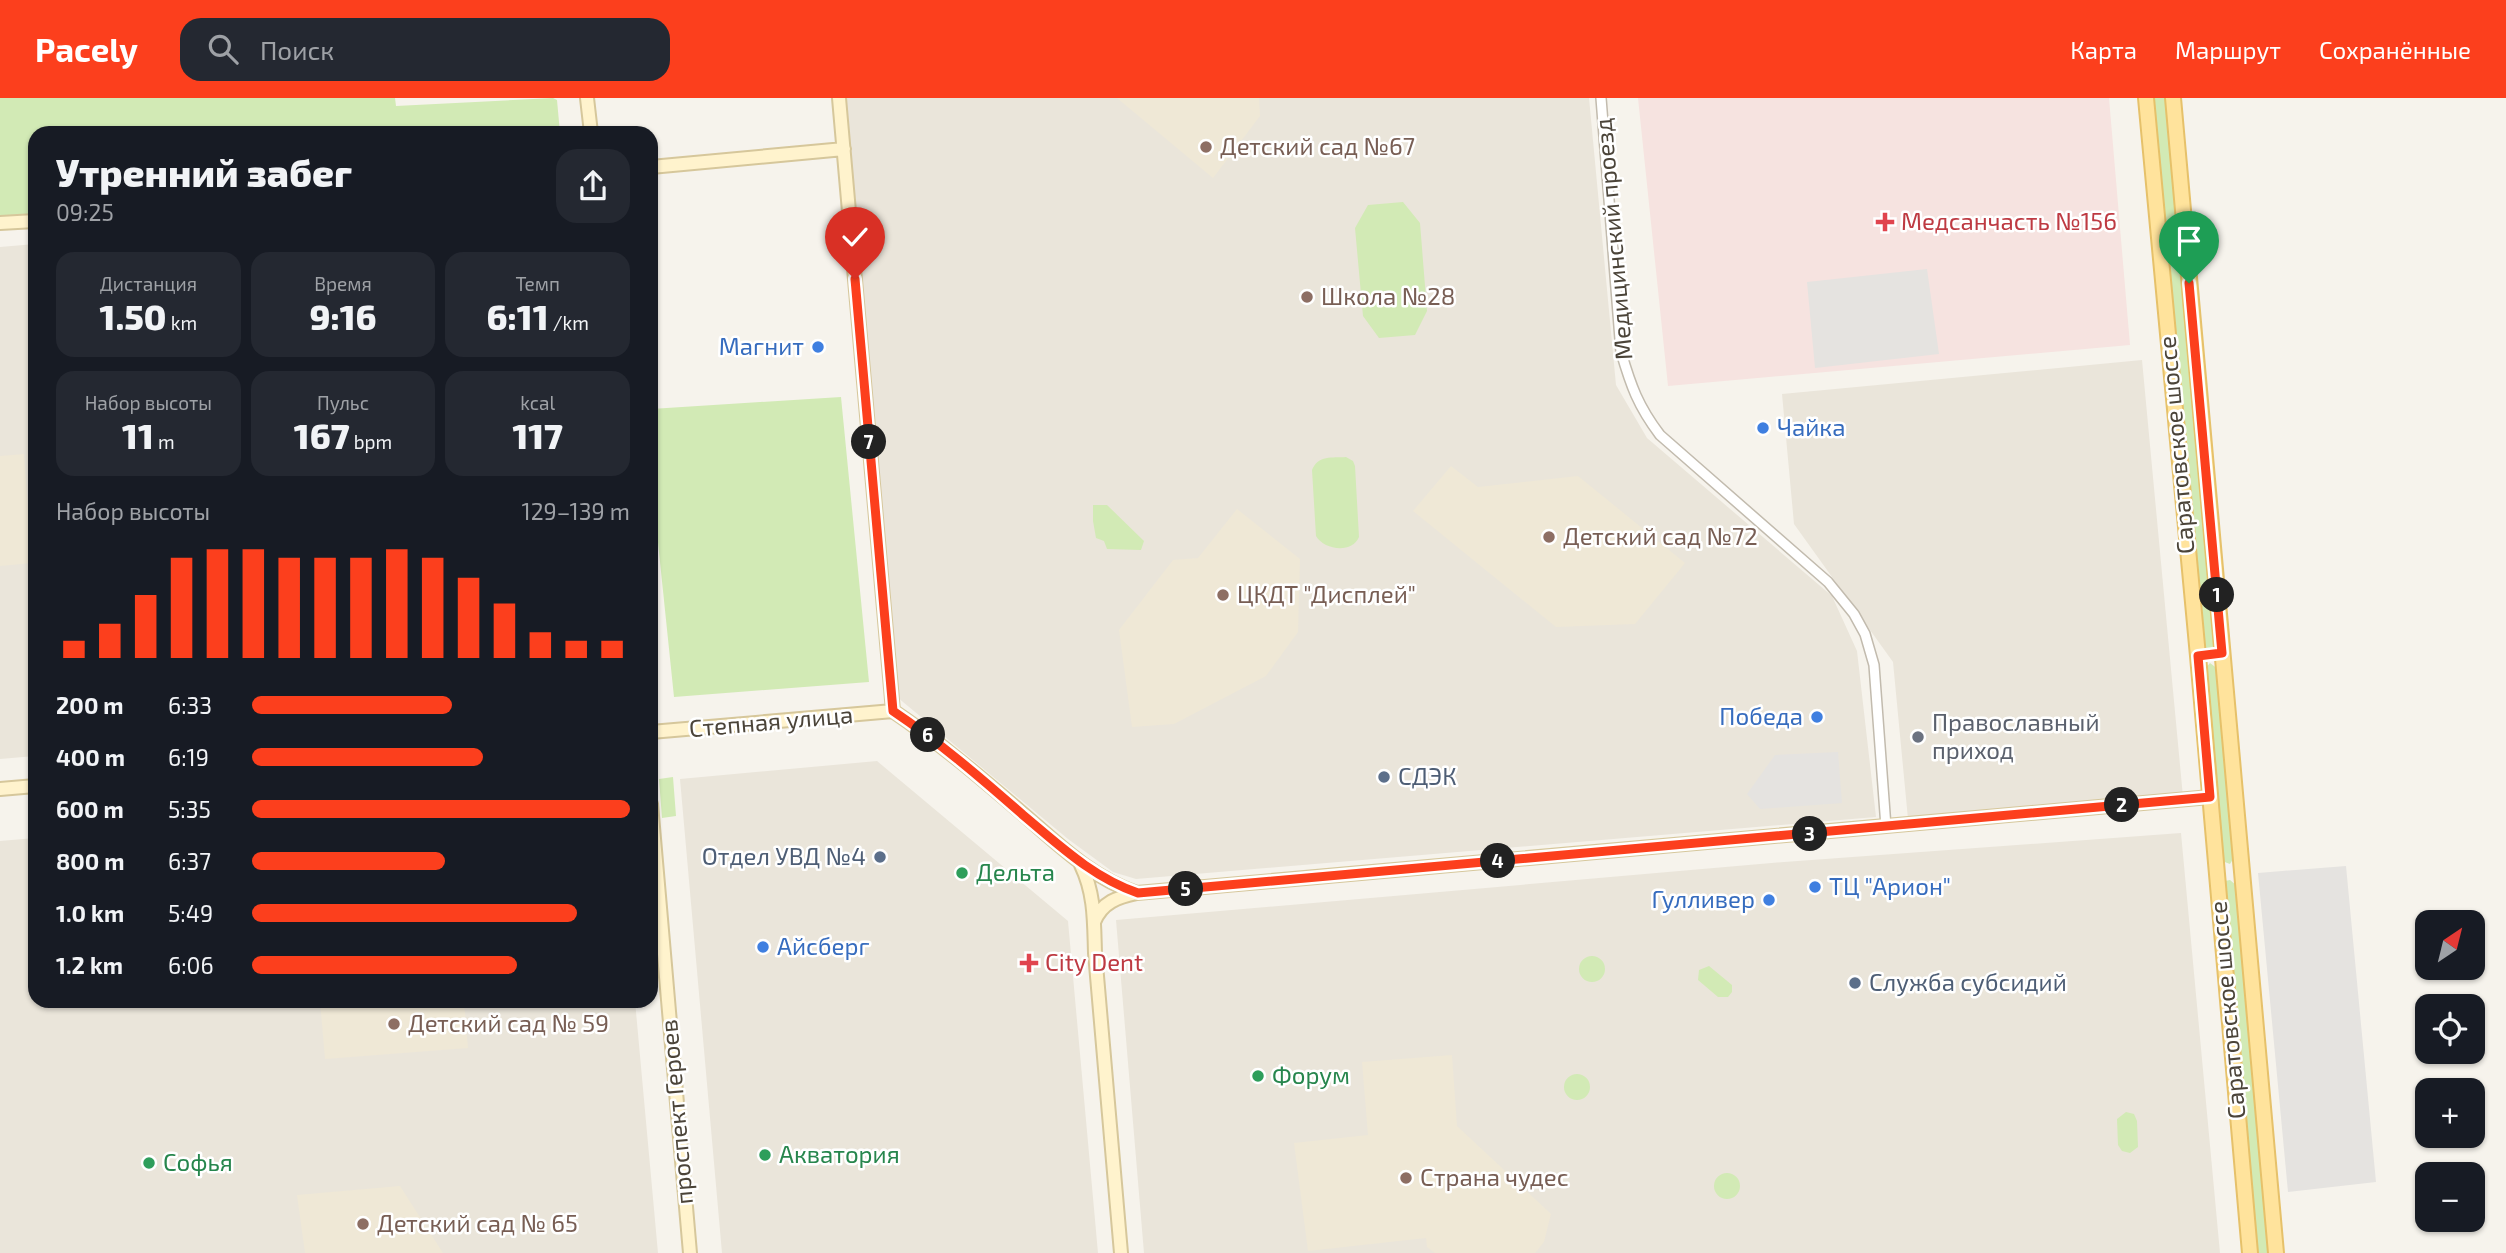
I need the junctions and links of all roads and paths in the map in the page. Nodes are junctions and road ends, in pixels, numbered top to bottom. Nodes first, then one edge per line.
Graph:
1 (587, 98) edge
2 (839, 98) edge
3 (1601, 98) edge
4 (2146, 98) edge
5 (2173, 98) edge
6 (589, 126) edge
7 (844, 149) junction
8 (658, 166) edge
9 (28, 221) edge
10 (0, 223) edge
11 (2222, 653) junction
12 (2198, 656) junction
13 (893, 711) junction
14 (658, 731) edge
15 (28, 787) edge
16 (0, 789) edge
17 (2210, 797) junction
18 (1886, 827) junction
19 (1079, 862) junction
20 (2243, 869) junction
21 (2217, 872) junction
22 (658, 885) edge
23 (1138, 893) junction
24 (1094, 922) junction
25 (690, 1253) edge
26 (1121, 1253) edge
27 (2250, 1253) edge
28 (2276, 1253) edge

1 - 6 street
2 - 7 street
3 - 18 street, Медицинский проезд
4 - 12 main road, Саратовское шоссе
5 - 11 main road, Саратовское шоссе
7 - 8 street
7 - 13 street
9 - 10 street
11 - 12 main road
11 - 20 main road, Саратовское шоссе
12 - 17 main road, Саратовское шоссе
13 - 14 street, Степная улица
13 - 19 street
15 - 16 street
17 - 18 street
17 - 21 main road, Саратовское шоссе
18 - 23 street
19 - 23 street
19 - 24 street
20 - 21 main road
20 - 28 main road, Саратовское шоссе
21 - 27 main road, Саратовское шоссе
22 - 25 street, проспект Героев
23 - 24 street
24 - 26 street

